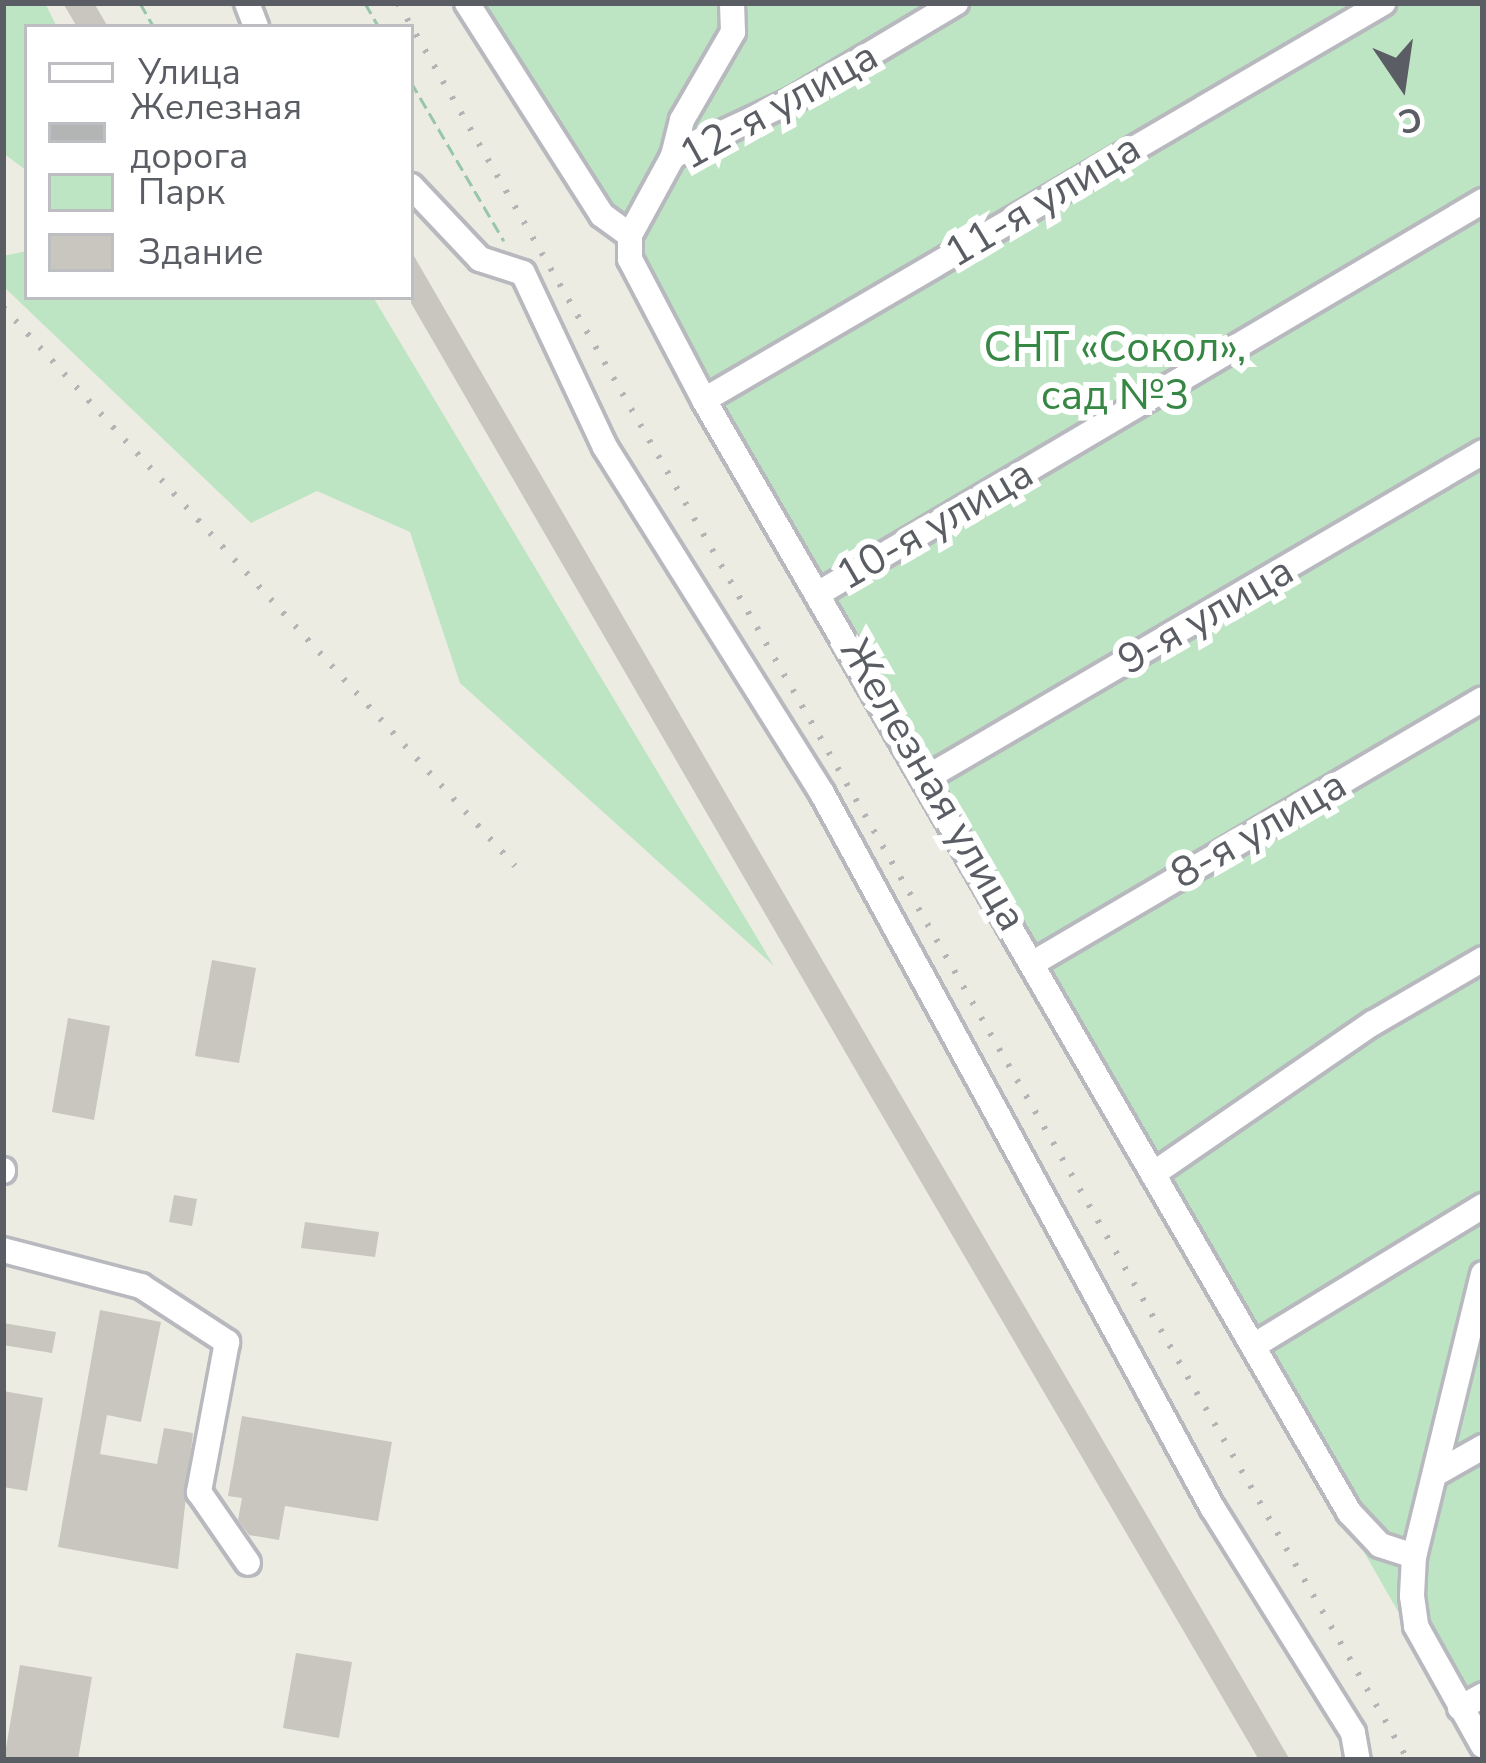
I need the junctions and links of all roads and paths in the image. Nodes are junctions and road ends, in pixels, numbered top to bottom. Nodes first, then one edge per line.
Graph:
1 (466, 3) edge
2 (732, 3) edge
3 (956, 3) edge
4 (1383, 3) edge
5 (414, 87) edge
6 (673, 156) junction
7 (414, 189) edge
8 (1483, 201) edge
9 (630, 235) junction
10 (523, 273) junction
11 (704, 400) junction
12 (1483, 452) edge
13 (821, 592) junction
14 (1483, 699) edge
15 (928, 777) junction
16 (1483, 959) edge
17 (1035, 962) junction
18 (1154, 1174) junction
19 (1483, 1206) edge
20 (3, 1250) edge
21 (1483, 1274) edge
22 (1255, 1345) junction
23 (1483, 1447) edge
24 (1437, 1473) junction
25 (1414, 1556) junction
26 (248, 1563) dead end
27 (1472, 1702) edge
28 (1483, 1746) edge
29 (1358, 1760) edge

1 - 9 street, Железная улица
2 - 6 street
3 - 6 street, 12-я улица
4 - 11 street, 11-я улица
5 - 10 path
6 - 9 street, 12-я улица
7 - 10 street
8 - 13 street, 10-я улица
9 - 11 street, Железная улица
10 - 29 street
11 - 13 street, Железная улица
12 - 15 street, 9-я улица
13 - 15 street, Железная улица
14 - 17 street, 8-я улица
15 - 17 street, Железная улица
16 - 18 street
17 - 18 street, Железная улица
18 - 22 street, Железная улица
19 - 22 street
20 - 26 street
21 - 24 street
22 - 25 street, Железная улица
23 - 24 street
24 - 25 street
25 - 27 street
27 - 28 street

